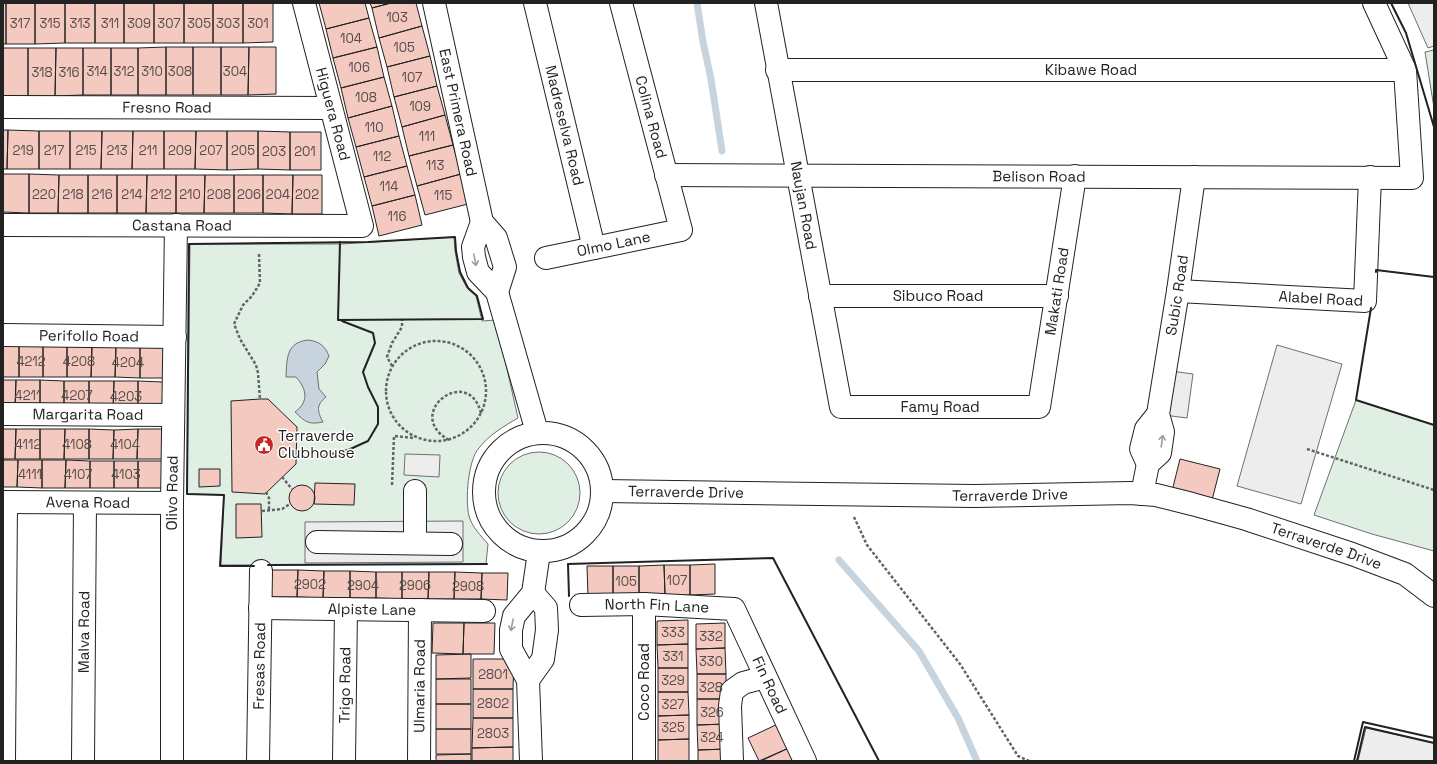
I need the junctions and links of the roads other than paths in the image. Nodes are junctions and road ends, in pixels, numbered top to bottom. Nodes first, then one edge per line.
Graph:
1 (304, 3) edge
2 (434, 3) edge
3 (535, 3) edge
4 (621, 3) edge
5 (766, 3) edge
6 (1374, 3) edge
7 (778, 70) junction
8 (1405, 70) junction
9 (3, 107) edge
10 (331, 108) junction
11 (666, 175) junction
12 (798, 175) junction
13 (1075, 176) junction
14 (1194, 177) junction
15 (1370, 177) junction
16 (3, 225) edge
17 (176, 225) junction
18 (362, 226) joint
19 (681, 230) joint
20 (594, 248) junction
21 (546, 258) dead end
22 (1178, 291) junction
23 (820, 296) junction
24 (1056, 296) junction
25 (3, 335) edge
26 (175, 337) junction
27 (841, 407) joint
28 (1039, 407) joint
29 (3, 414) edge
30 (173, 415) junction
31 (537, 432) junction
32 (603, 490) junction
33 (415, 491) dead end
34 (1142, 494) junction
35 (4, 502) edge
36 (85, 503) junction
37 (172, 503) junction
38 (317, 542) dead end
39 (415, 543) junction
40 (451, 544) dead end
41 (539, 552) junction
42 (261, 571) dead end
43 (1405, 574) junction
44 (1434, 576) edge
45 (533, 593) junction
46 (1434, 596) edge
47 (644, 604) junction
48 (581, 605) dead end
49 (260, 608) junction
50 (346, 609) junction
51 (734, 609) joint
52 (420, 610) junction
53 (484, 611) dead end
54 (765, 677) junction
55 (528, 680) junction
56 (4, 761) edge
57 (84, 761) edge
58 (172, 761) edge
59 (258, 761) edge
60 (344, 761) edge
61 (419, 761) edge
62 (531, 761) edge
63 (644, 761) edge
64 (732, 761) edge
65 (805, 761) edge

1 - 10 street, Higuera Road
2 - 31 street, East Primera Road
3 - 20 street, Madreselva Road
4 - 11 street, Colina Road
5 - 7 street, Naujan Road
6 - 8 street
7 - 8 street, Kibawe Road
7 - 12 street, Naujan Road
8 - 15 street, Belison Road
9 - 10 street, Fresno Road
10 - 18 street, Higuera Road
11 - 12 street, Belison Road
11 - 19 street, Colina Road
12 - 13 street, Belison Road
12 - 23 street, Naujan Road
13 - 14 street, Belison Road
13 - 24 street, Makati Road
14 - 15 street, Belison Road
14 - 22 street, Subic Road
15 - 22 street, Alabel Road
16 - 17 street, Castana Road
17 - 18 street, Castana Road
17 - 26 street, Olivo Road
19 - 20 street, Olmo Lane
20 - 21 street, Olmo Lane
22 - 34 street, Subic Road
23 - 24 street, Sibuco Road
23 - 27 street, Naujan Road
24 - 28 street, Makati Road
25 - 26 street, Perifollo Road
26 - 30 street, Olivo Road
27 - 28 street, Famy Road
29 - 30 street, Margarita Road
30 - 37 street, Olivo Road
31 - 32 street
31 - 41 street
32 - 34 street, Terraverde Drive
32 - 41 street
33 - 39 street
34 - 43 street, Terraverde Drive
35 - 36 street, Avena Road
35 - 56 street
36 - 37 street, Avena Road
36 - 57 street, Malva Road
37 - 58 street, Olivo Road
38 - 39 street
39 - 40 street
41 - 45 street
42 - 49 street, Fresas Road
43 - 44 street, Terraverde Drive
43 - 46 street, Terraverde Drive
45 - 55 street
45 -> 55 street
47 - 48 street, North Fin Lane
47 - 51 street, North Fin Lane
47 - 63 street, Coco Road
49 - 50 street, Alpiste Lane
49 - 59 street, Fresas Road
50 - 52 street, Alpiste Lane
50 - 60 street, Trigo Road
51 - 54 street, Fin Road
52 - 53 street, Alpiste Lane
52 - 61 street, Ulmaria Road
54 - 64 street
54 - 65 street, Fin Road
55 - 62 street

